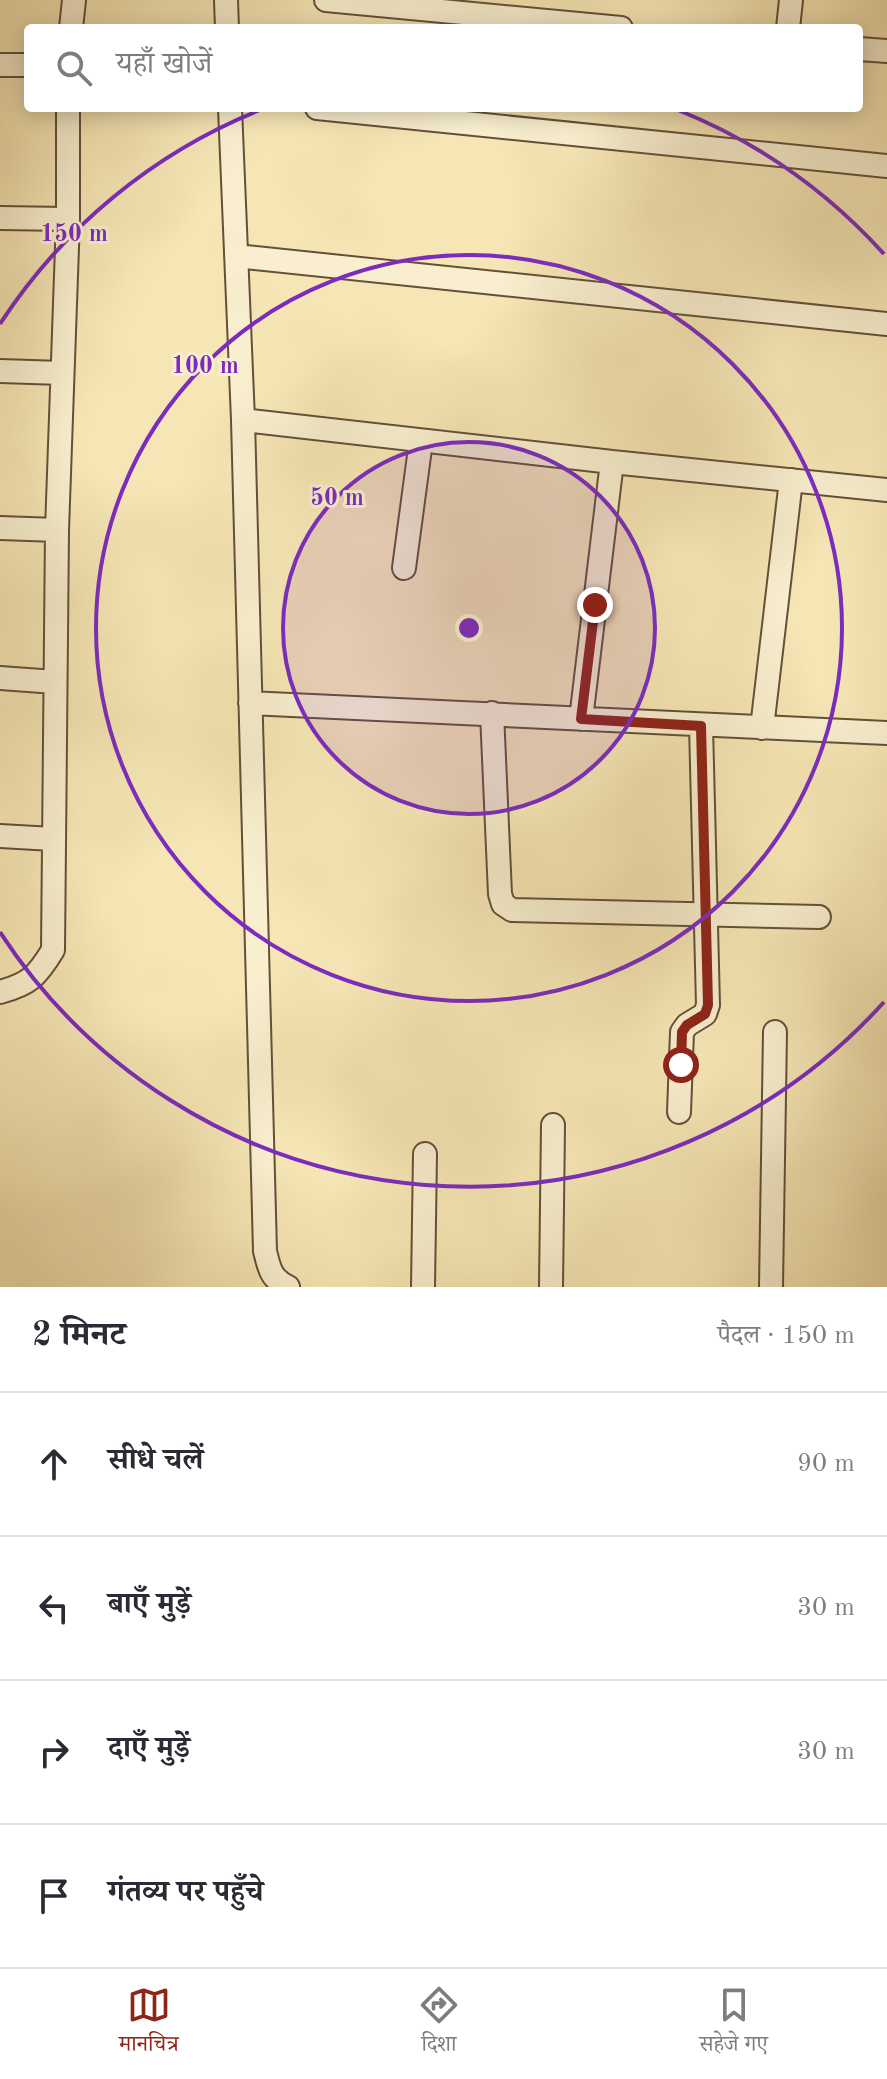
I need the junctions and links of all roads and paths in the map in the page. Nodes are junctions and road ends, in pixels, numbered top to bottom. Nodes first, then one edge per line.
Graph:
1 (74, 0) edge
2 (226, 0) edge
3 (326, 0) edge
4 (791, 0) edge
5 (485, 8) edge
6 (71, 24) edge
7 (227, 24) edge
8 (594, 24) edge
9 (788, 24) edge
10 (863, 49) edge
11 (887, 51) edge
12 (0, 65) edge
13 (24, 65) edge
14 (68, 112) edge
15 (230, 112) edge
16 (356, 112) edge
17 (887, 166) edge
18 (0, 218) edge
19 (68, 219) junction
20 (236, 256) junction
21 (887, 324) edge
22 (0, 371) edge
23 (62, 373) junction
24 (243, 420) junction
25 (421, 441) junction
26 (612, 462) junction
27 (791, 480) junction
28 (887, 490) edge
29 (0, 528) edge
30 (57, 530) junction
31 (404, 568) dead end
32 (0, 678) edge
33 (55, 682) junction
34 (250, 703) junction
35 (492, 713) junction
36 (581, 719) junction
37 (701, 726) junction
38 (762, 728) junction
39 (887, 733) edge
40 (0, 836) edge
41 (53, 839) junction
42 (704, 913) junction
43 (819, 917) dead end
44 (0, 992) edge
45 (775, 1032) dead end
46 (679, 1112) dead end
47 (553, 1125) dead end
48 (425, 1154) dead end
49 (288, 1287) edge
50 (423, 1287) edge
51 (551, 1287) edge
52 (771, 1287) edge

1 - 6 street
2 - 7 street
3 - 5 street
4 - 9 street
5 - 8 street
10 - 11 street
12 - 13 street
14 - 19 street
15 - 20 street
16 - 17 street
18 - 19 street
19 - 23 street
20 - 21 street
20 - 24 street
22 - 23 street
23 - 30 street
24 - 25 street
24 - 34 street
25 - 26 street
25 - 31 street
26 - 27 street
26 - 36 street
27 - 28 street
27 - 38 street
29 - 30 street
30 - 33 street
32 - 33 street
33 - 41 street
34 - 35 street
34 - 49 street
35 - 36 street
35 - 42 street
36 - 37 street
37 - 38 street
37 - 42 street
38 - 39 street
40 - 41 street
41 - 44 street
42 - 43 street
42 - 46 street
45 - 52 street
47 - 51 street
48 - 50 street

